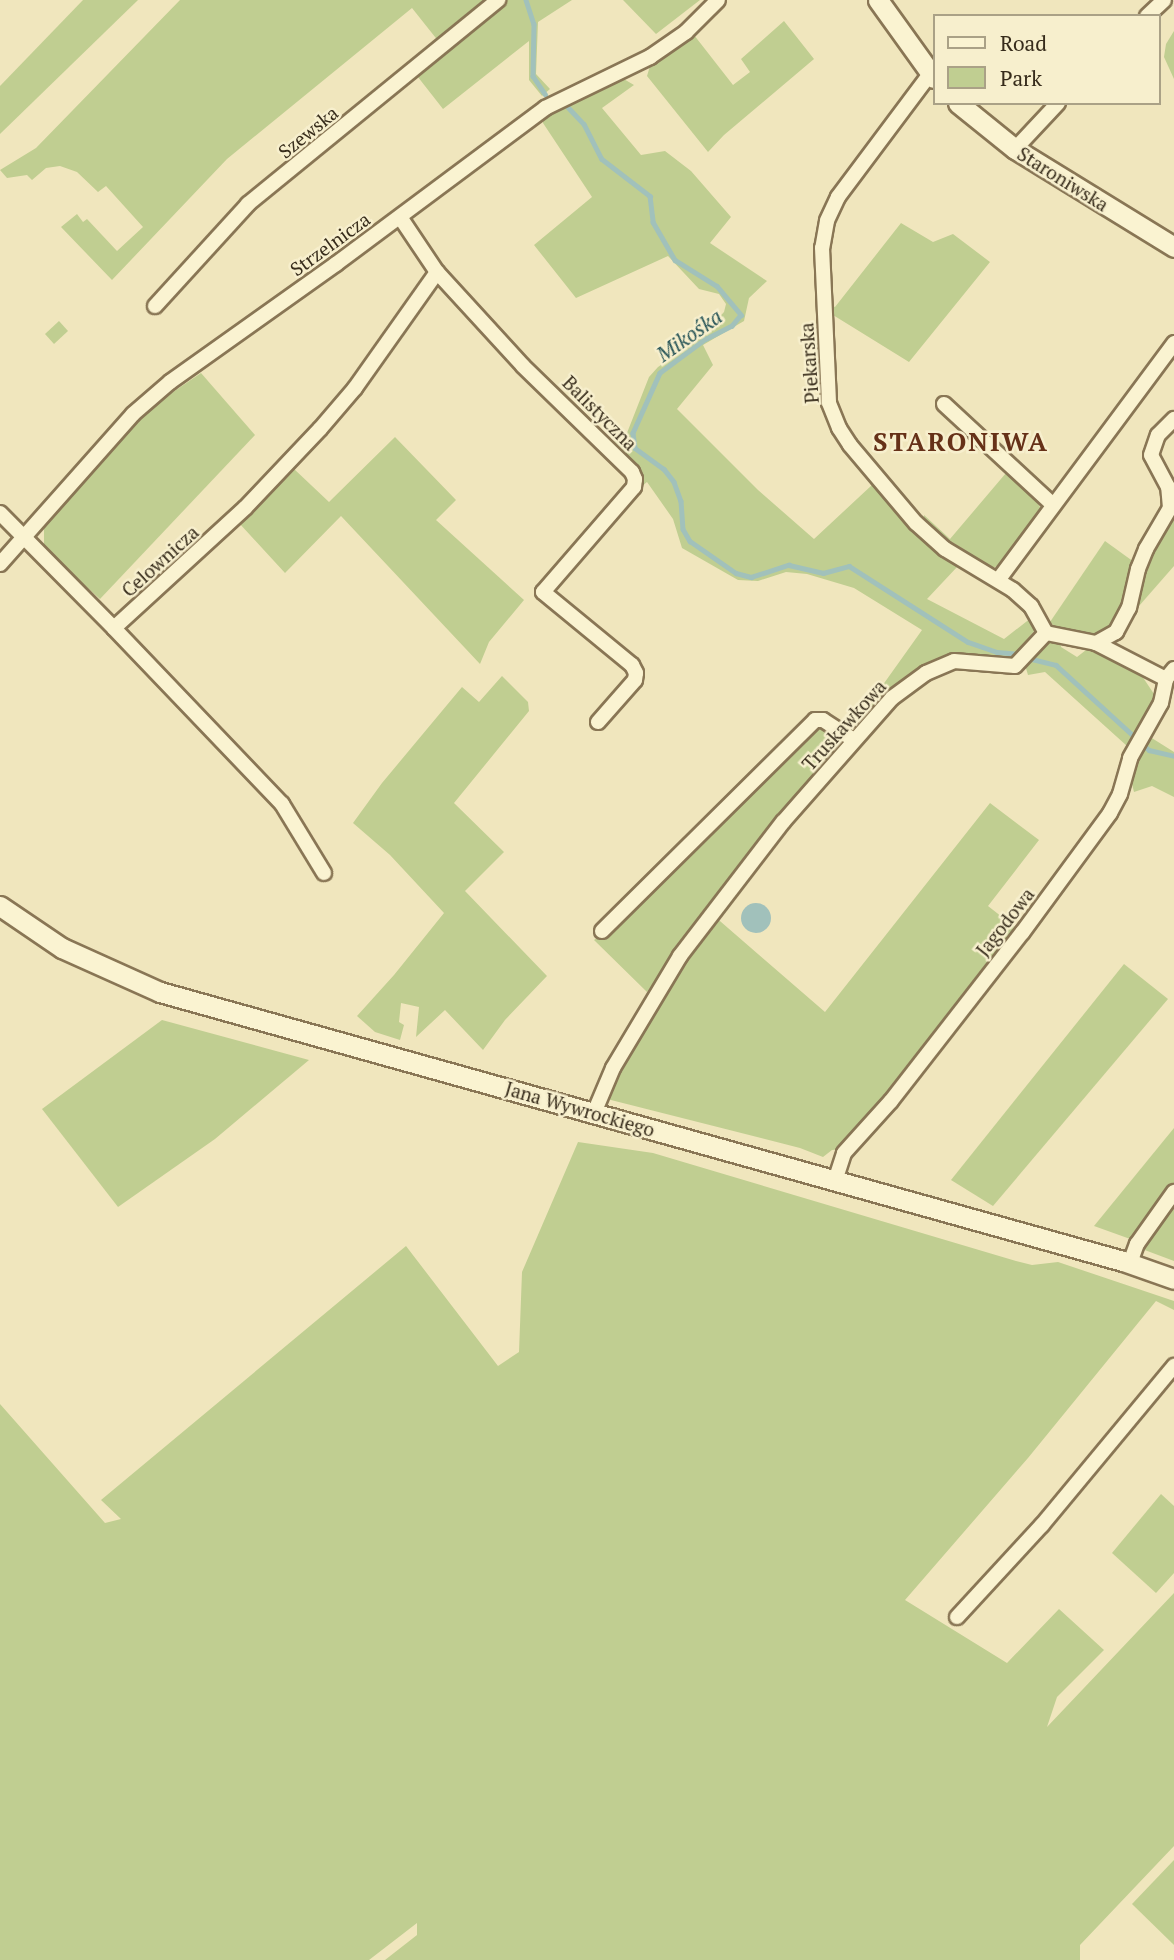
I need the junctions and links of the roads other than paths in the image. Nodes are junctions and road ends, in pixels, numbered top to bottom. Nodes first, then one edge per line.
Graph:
1 (498, 0) edge
2 (718, 0) edge
3 (878, 0) edge
4 (1164, 0) edge
5 (1149, 14) edge
6 (932, 76) edge
7 (960, 105) edge
8 (1056, 105) edge
9 (1015, 149) junction
10 (400, 217) junction
11 (1174, 247) edge
12 (437, 272) junction
13 (155, 306) dead end
14 (1174, 343) edge
15 (944, 404) dead end
16 (1174, 419) edge
17 (1054, 505) junction
18 (0, 513) edge
19 (24, 539) junction
20 (0, 564) edge
21 (999, 579) junction
22 (114, 628) junction
23 (1046, 633) junction
24 (1096, 643) junction
25 (1170, 674) edge
26 (598, 722) dead end
27 (854, 740) junction
28 (324, 873) dead end
29 (0, 906) edge
30 (602, 931) dead end
31 (594, 1113) junction
32 (835, 1181) junction
33 (1174, 1192) edge
34 (1130, 1263) junction
35 (1174, 1279) edge
36 (1174, 1366) edge
37 (957, 1617) dead end

1 - 13 street, Szewska
2 - 10 street, Strzelnicza
3 - 6 street
4 - 5 street
6 - 21 street, Piekarska
7 - 9 street, Staroniwska
8 - 9 street
9 - 11 street, Staroniwska
10 - 12 street, Balistyczna
10 - 19 street, Strzelnicza
12 - 22 street, Celownicza
12 - 26 street, Balistyczna
14 - 17 street
15 - 17 street
16 - 24 street
17 - 21 street
18 - 19 street
19 - 20 street, Strzelnicza
19 - 22 street
21 - 23 street, Piekarska
22 - 28 street
23 - 24 street
23 - 27 street, Truskawkowa
24 - 25 street
25 - 32 street, Jagodowa
27 - 30 street
27 - 31 street, Truskawkowa
29 - 31 street, Jana Wywrockiego
31 - 32 street, Jana Wywrockiego
32 - 34 street, Jana Wywrockiego
33 - 34 street
34 - 35 street, Jana Wywrockiego
36 - 37 street

